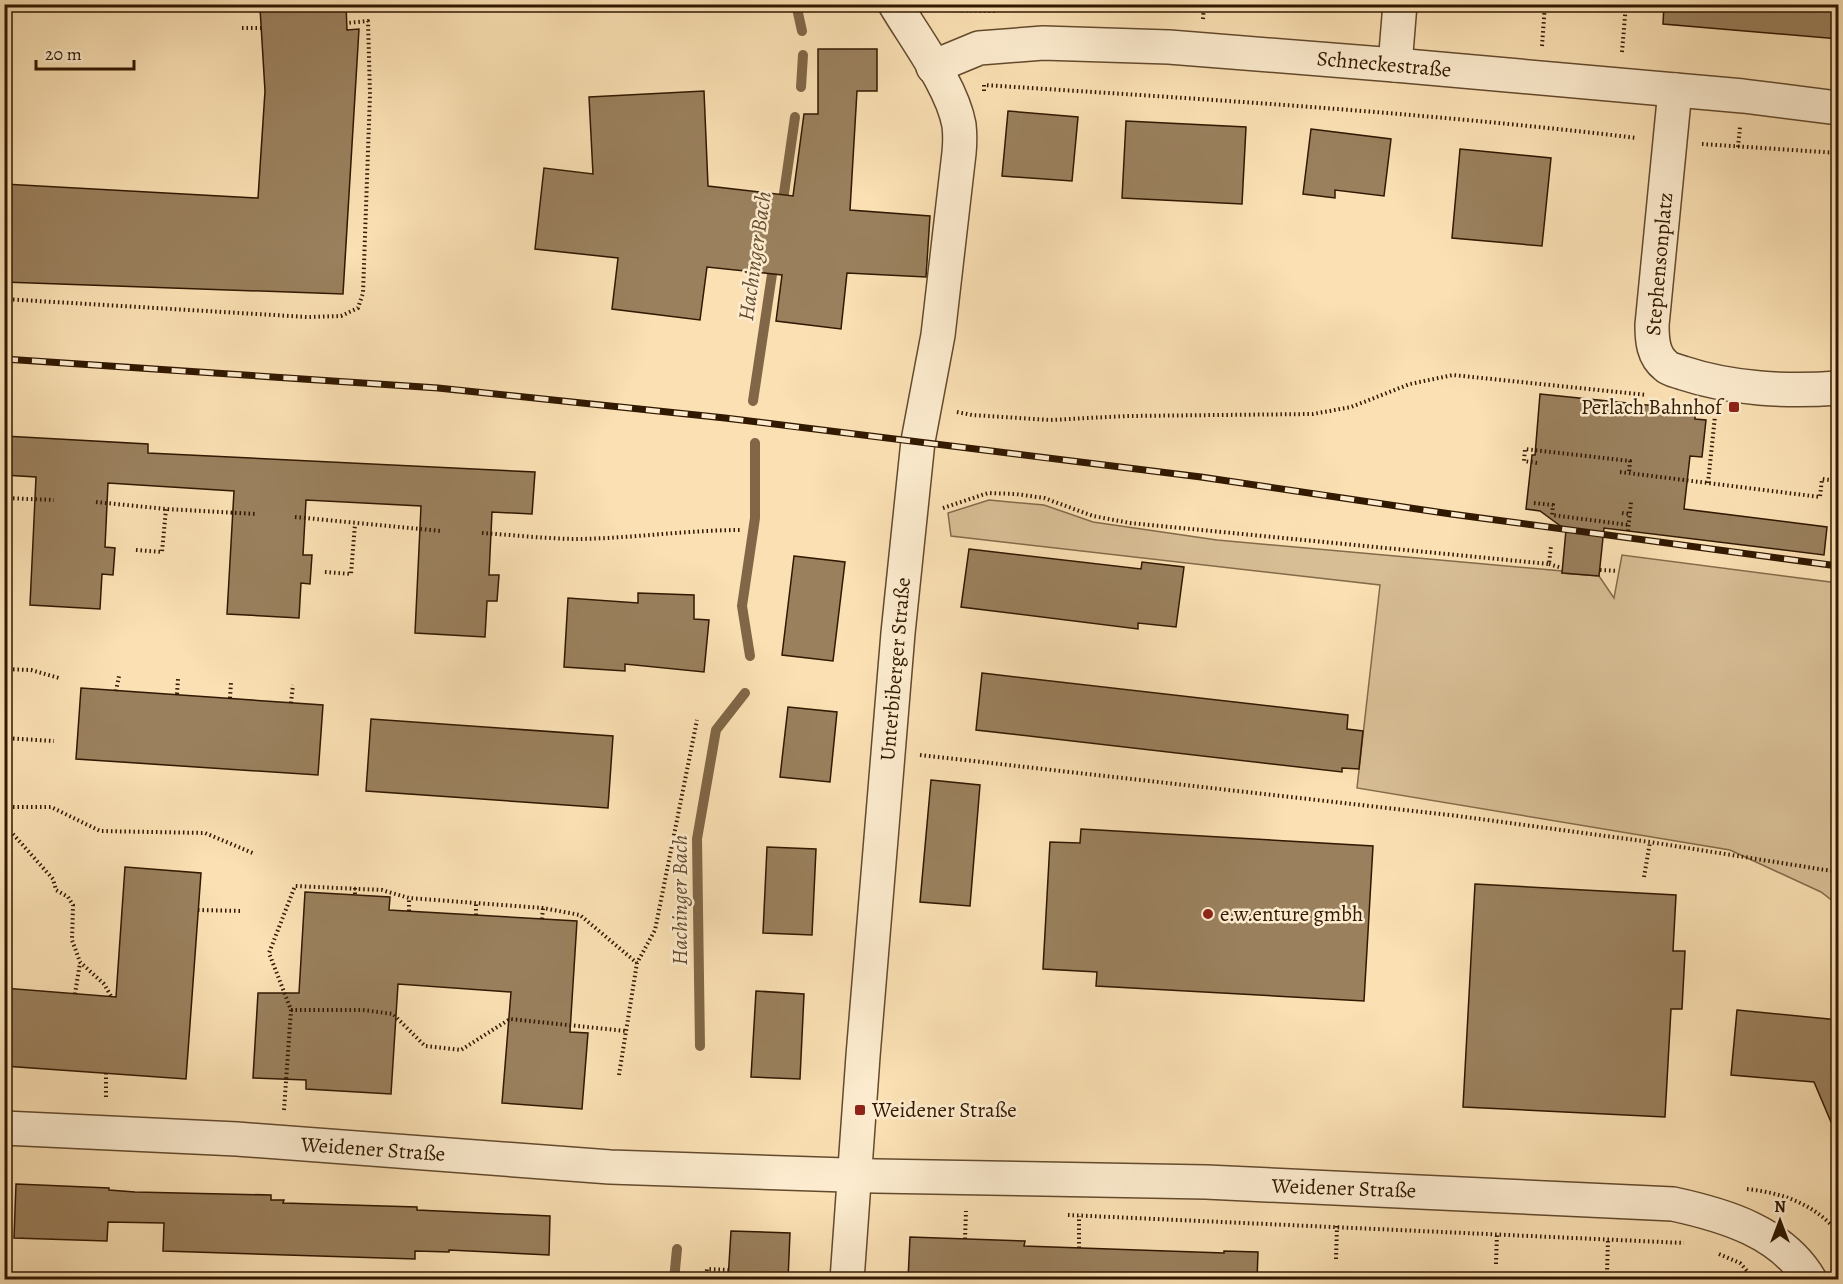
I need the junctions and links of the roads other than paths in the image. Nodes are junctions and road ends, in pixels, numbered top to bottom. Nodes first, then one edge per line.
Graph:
1 (895, 4) edge
2 (1400, 4) edge
3 (1395, 64) junction
4 (933, 67) junction
5 (1675, 90) junction
6 (1839, 108) edge
7 (1839, 388) edge
8 (4, 1128) edge
9 (855, 1175) junction
10 (1806, 1274) edge
11 (847, 1280) edge

1 - 4 street, Unterbiberger Straße
2 - 3 street
3 - 4 street, Schneckestraße
3 - 5 street, Schneckestraße
4 - 9 street, Unterbiberger Straße
5 - 6 street, Schneckestraße
5 - 7 street, Stephensonplatz
8 - 9 street, Weidener Straße
9 - 10 street, Weidener Straße
9 - 11 street, Unterbiberger Straße

